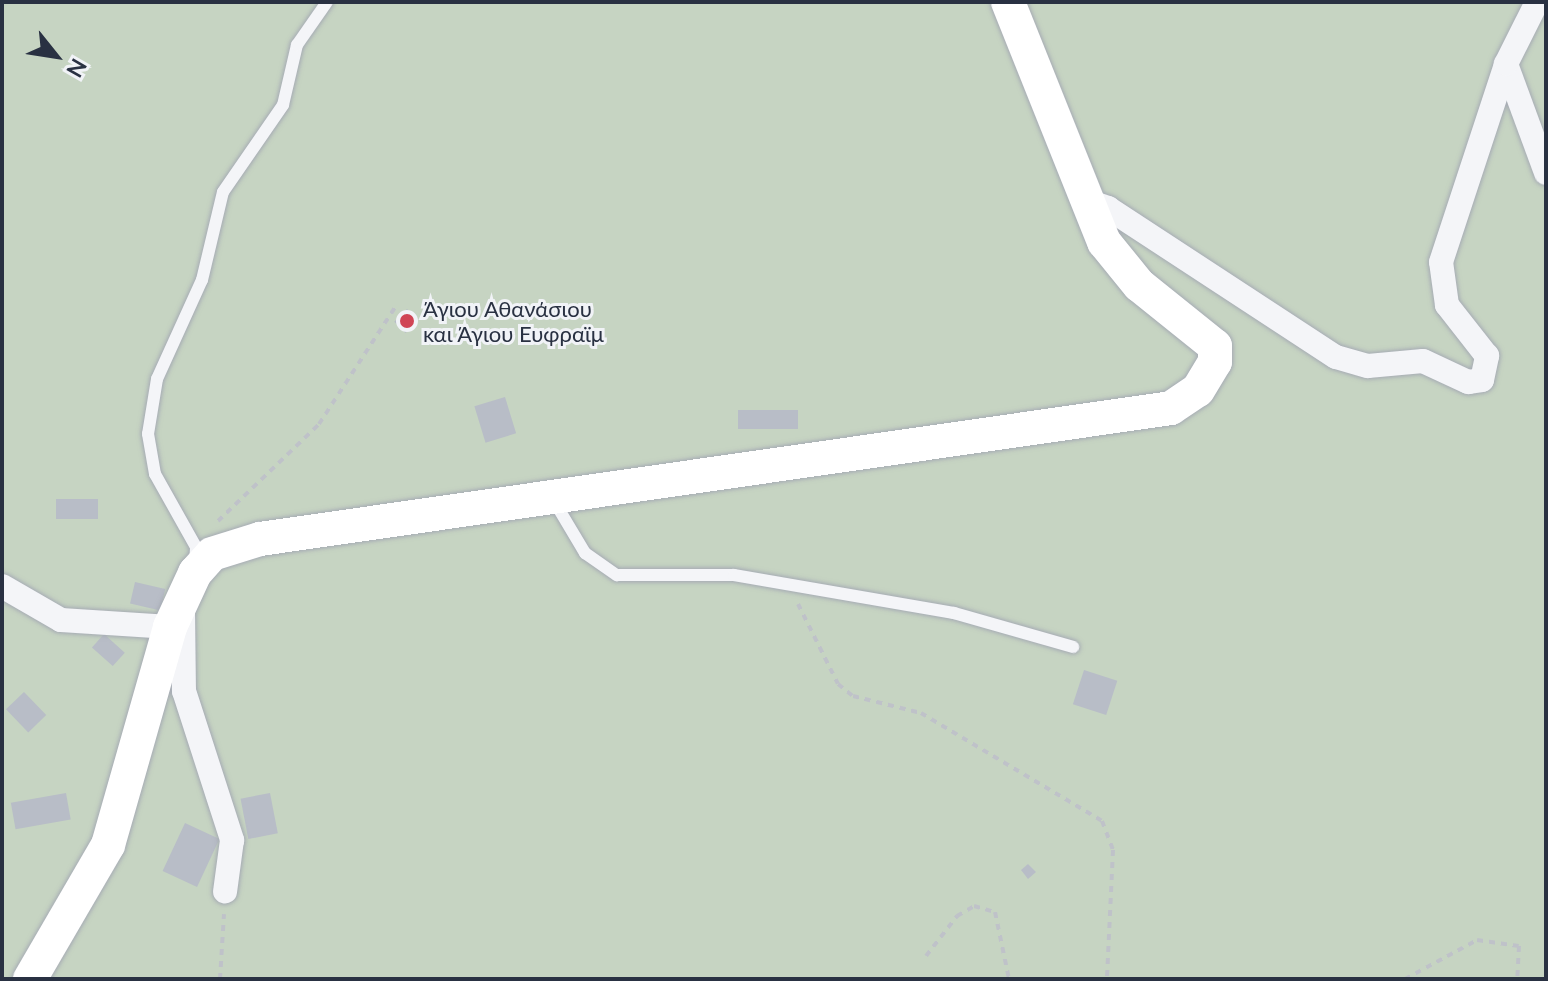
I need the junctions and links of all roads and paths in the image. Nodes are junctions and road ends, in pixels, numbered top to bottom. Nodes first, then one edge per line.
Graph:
1 (327, 2) edge
2 (1008, 2) edge
3 (1537, 2) edge
4 (1506, 64) junction
5 (1546, 173) edge
6 (1082, 199) junction
7 (396, 306) dead end
8 (554, 501) junction
9 (788, 584) junction
10 (2, 586) edge
11 (186, 587) junction
12 (1073, 647) dead end
13 (225, 892) joint
14 (926, 956) dead end
15 (30, 979) edge
16 (220, 979) edge
17 (1009, 979) edge
18 (1107, 979) edge
19 (1405, 979) edge
20 (1517, 979) edge

1 - 11 lane
2 - 6 main road
3 - 4 street
4 - 5 street
4 - 6 street
6 - 8 main road
7 - 11 path
8 - 9 lane
8 - 11 main road
9 - 12 lane
9 - 18 path
10 - 11 street
11 - 13 street
11 - 15 main road
13 - 16 path
14 - 17 path
19 - 20 path

